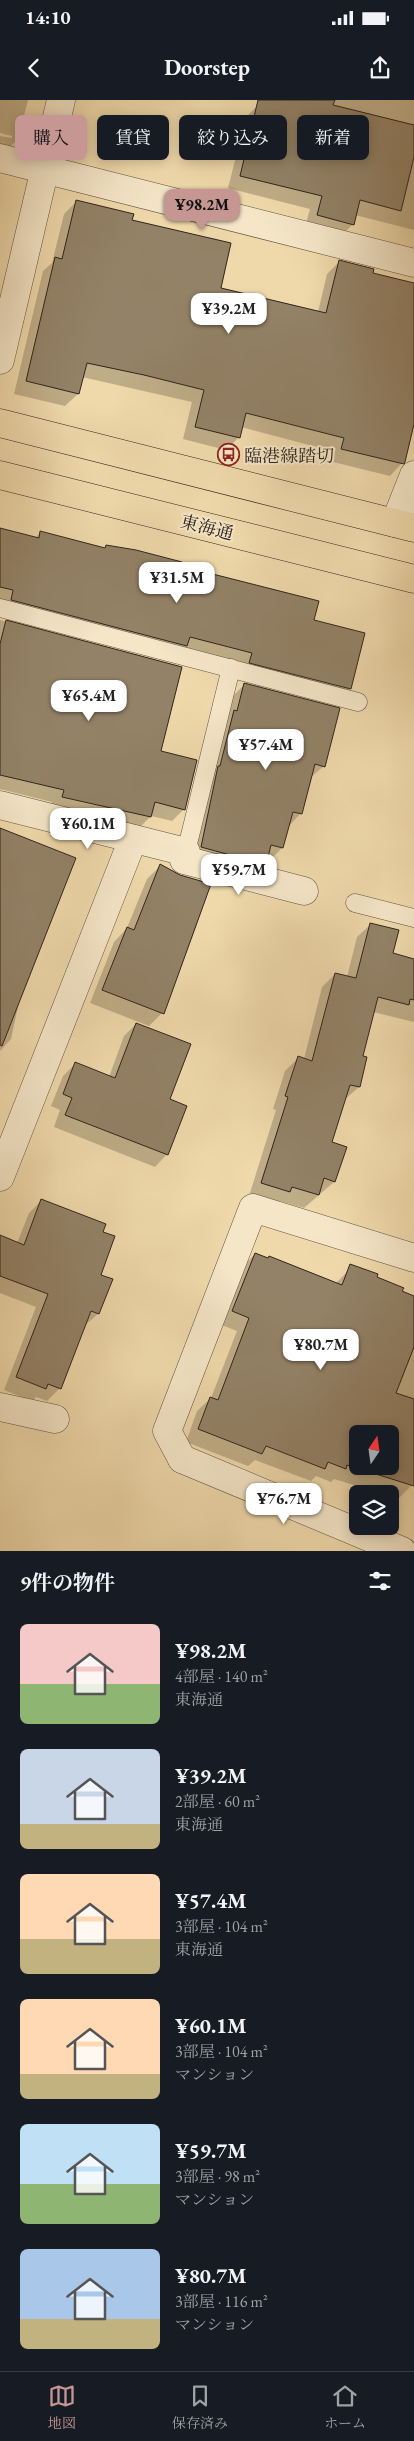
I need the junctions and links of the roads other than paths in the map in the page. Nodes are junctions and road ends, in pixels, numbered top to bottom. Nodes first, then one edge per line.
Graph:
1 (61, 100) edge
2 (0, 158) edge
3 (44, 169) junction
4 (414, 264) edge
5 (0, 360) edge
6 (0, 423) edge
7 (0, 475) edge
8 (414, 475) edge
9 (405, 525) edge
10 (414, 578) edge
11 (0, 608) edge
12 (230, 668) junction
13 (358, 702) dead end
14 (0, 805) edge
15 (133, 839) junction
16 (185, 856) junction
17 (304, 891) dead end
18 (355, 903) dead end
19 (414, 918) edge
20 (0, 1177) edge
21 (414, 1258) edge
22 (0, 1407) edge
23 (55, 1419) dead end
24 (402, 1551) edge

1 - 3 street
2 - 3 street
3 - 4 street
3 - 5 street
6 - 9 main road
7 - 10 main road, 東海通
8 - 9 street
11 - 12 lane
12 - 13 lane
12 - 16 lane
14 - 15 street
15 - 16 street
15 - 20 street
16 - 17 street
18 - 19 lane
21 - 24 street
22 - 23 street

